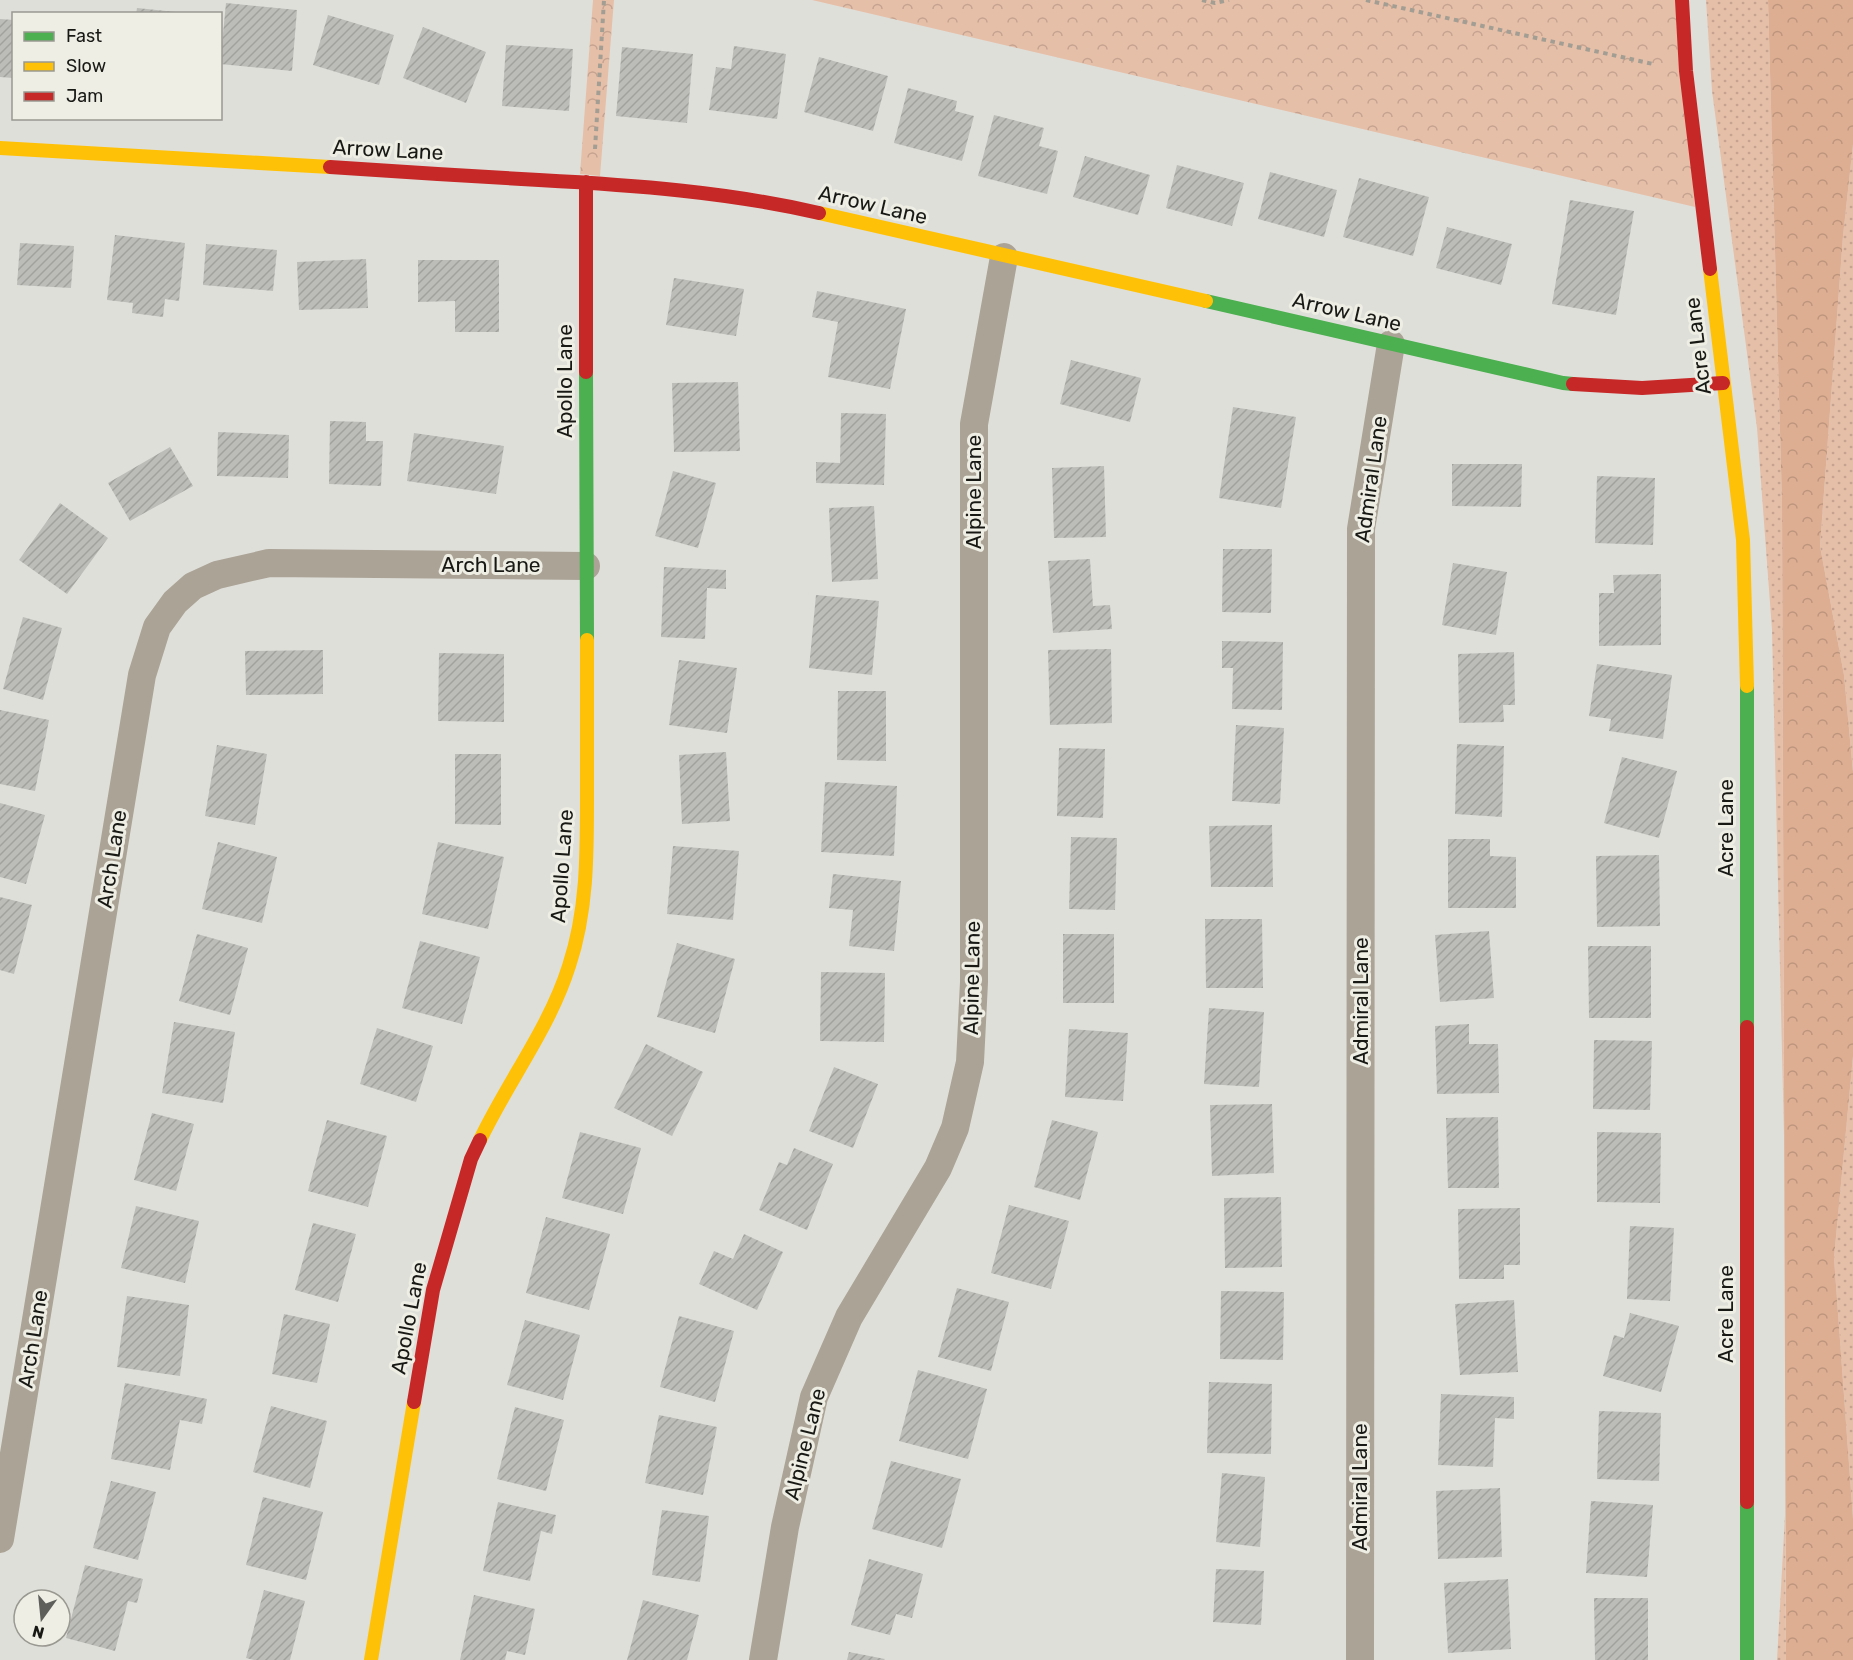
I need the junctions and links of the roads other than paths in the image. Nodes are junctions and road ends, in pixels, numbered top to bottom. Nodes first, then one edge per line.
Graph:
1 (1682, 0) edge
2 (0, 148) edge
3 (586, 182) junction
4 (1004, 256) junction
5 (1391, 344) junction
6 (1723, 383) junction
7 (586, 566) junction
8 (0, 1539) edge
9 (370, 1660) edge
10 (763, 1660) edge
11 (1360, 1660) edge
12 (1747, 1660) edge

1 - 6 street, Acre Lane
2 - 3 street, Arrow Lane
3 - 4 street, Arrow Lane
3 - 7 street, Apollo Lane
4 - 5 street, Arrow Lane
4 - 10 street, Alpine Lane
5 - 6 street, Arrow Lane
5 - 11 street, Admiral Lane
6 - 12 street, Acre Lane
7 - 8 street, Arch Lane
7 - 9 street, Apollo Lane

